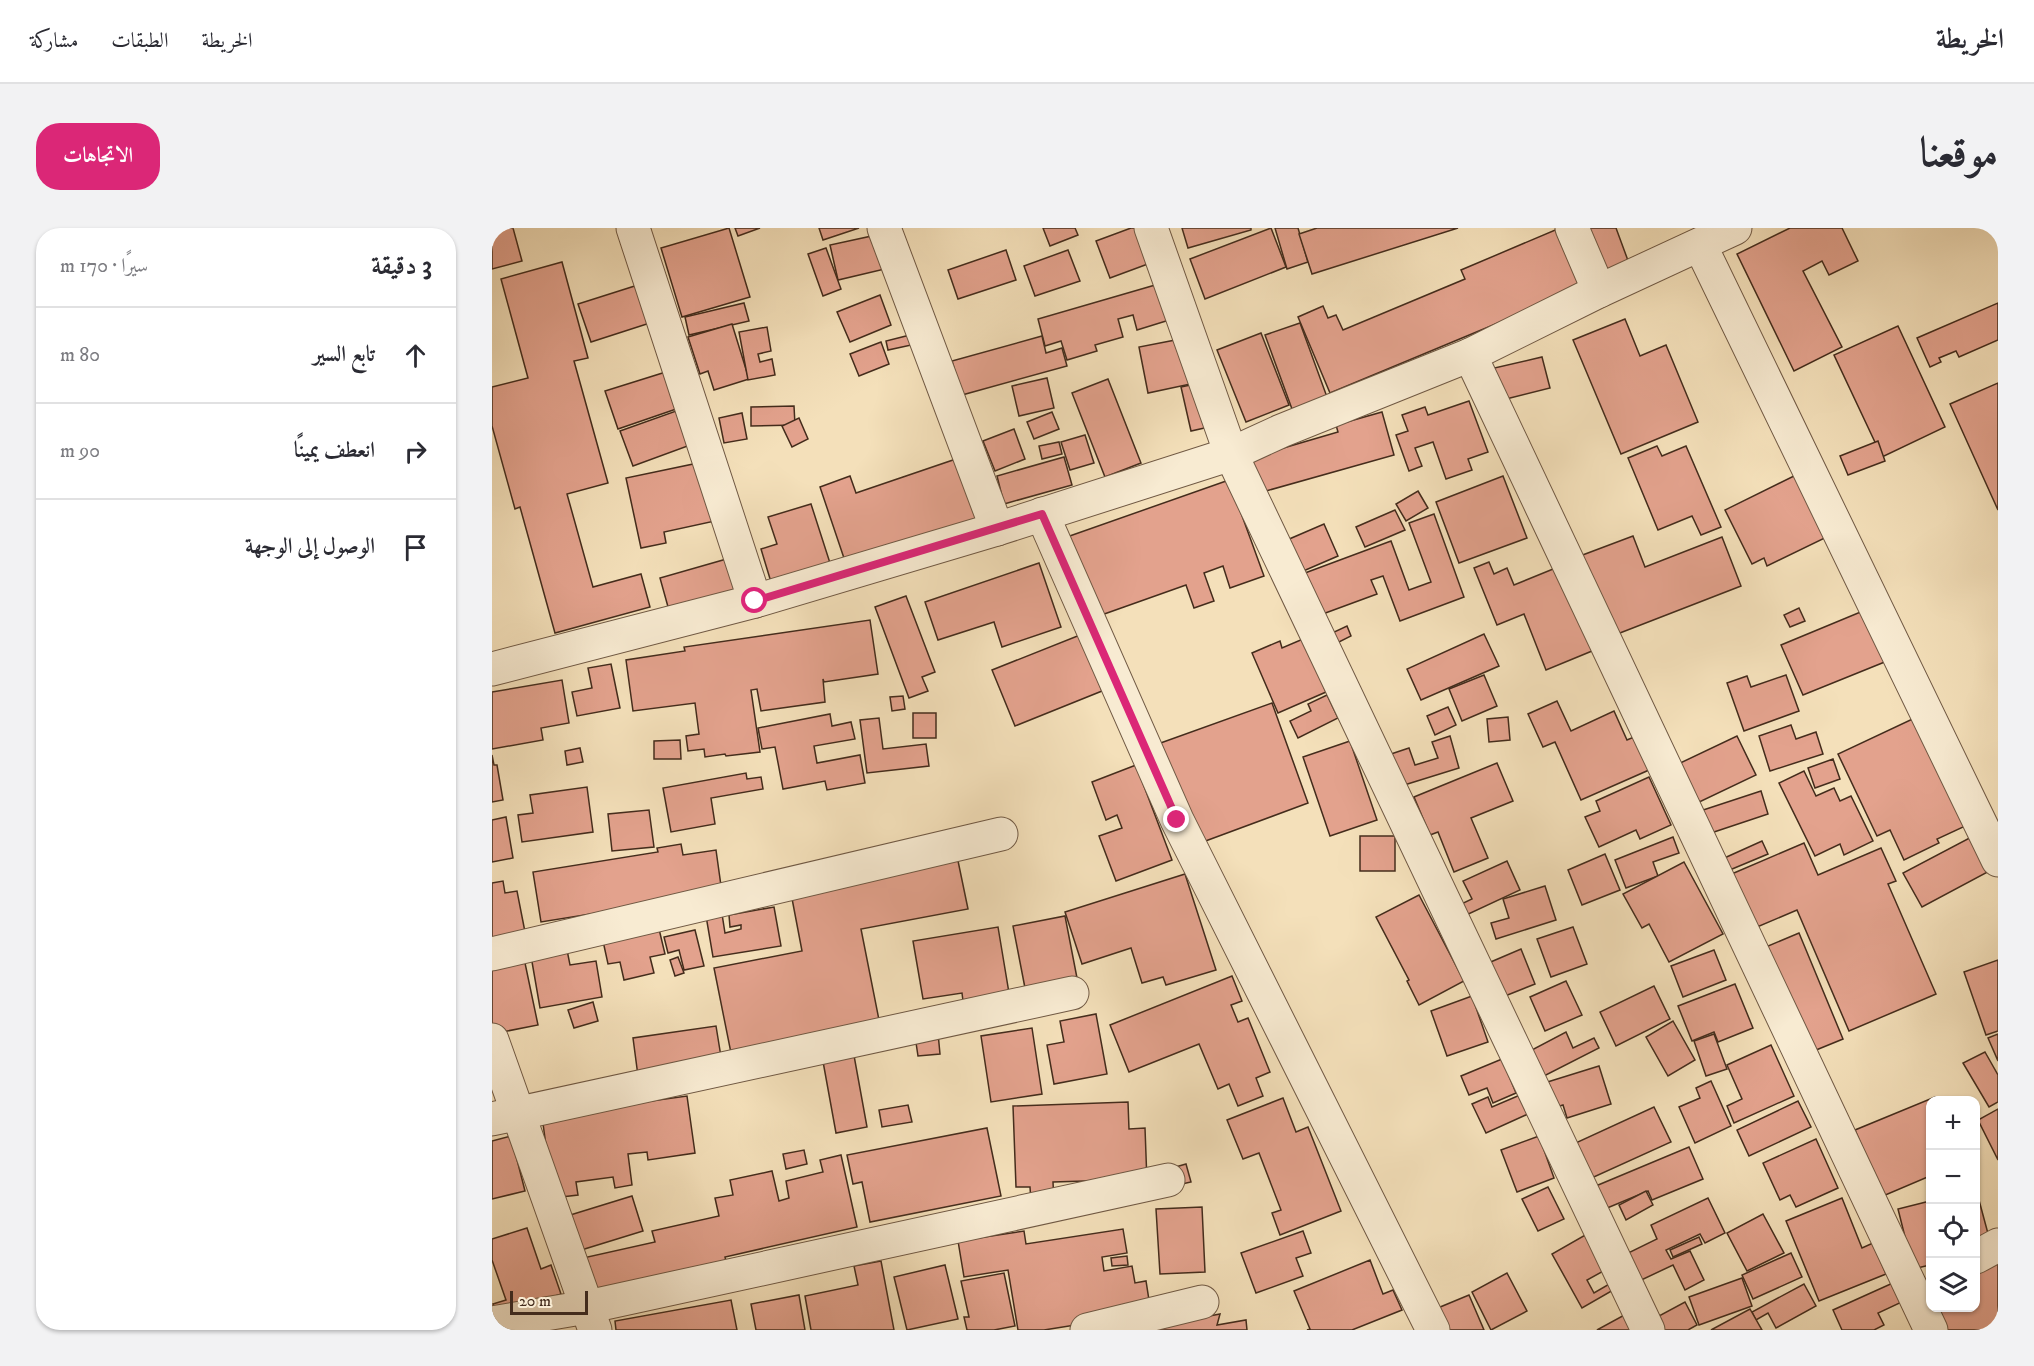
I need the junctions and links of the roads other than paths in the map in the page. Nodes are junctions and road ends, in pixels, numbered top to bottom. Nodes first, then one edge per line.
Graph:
1 (633, 228) edge
2 (884, 228) edge
3 (1151, 228) edge
4 (1572, 228) edge
5 (1735, 228) edge
6 (1700, 245) junction
7 (1599, 291) junction
8 (1470, 355) junction
9 (1231, 454) junction
10 (1042, 514) junction
11 (997, 529) junction
12 (755, 601) junction
13 (492, 669) edge
14 (1001, 834) dead end
15 (1998, 860) edge
16 (492, 954) edge
17 (1072, 993) dead end
18 (492, 1040) edge
19 (506, 1116) edge
20 (1168, 1180) dead end
21 (1998, 1245) edge
22 (1980, 1255) edge
23 (1921, 1285) edge
24 (1202, 1302) dead end
25 (591, 1319) edge
26 (492, 1323) edge
27 (1087, 1330) edge
28 (1433, 1330) edge
29 (1648, 1330) edge
30 (1931, 1330) edge

1 - 12 street
2 - 11 street
3 - 9 street
4 - 7 street
5 - 6 street
6 - 7 street
6 - 15 street
7 - 8 street
8 - 9 street
8 - 23 street
9 - 10 street
9 - 29 street
10 - 11 street
10 - 28 street
11 - 12 street
12 - 13 street
14 - 16 street
17 - 19 street
18 - 19 street
19 - 25 street
20 - 25 street
21 - 22 street
23 - 30 street
24 - 27 street
25 - 26 street

